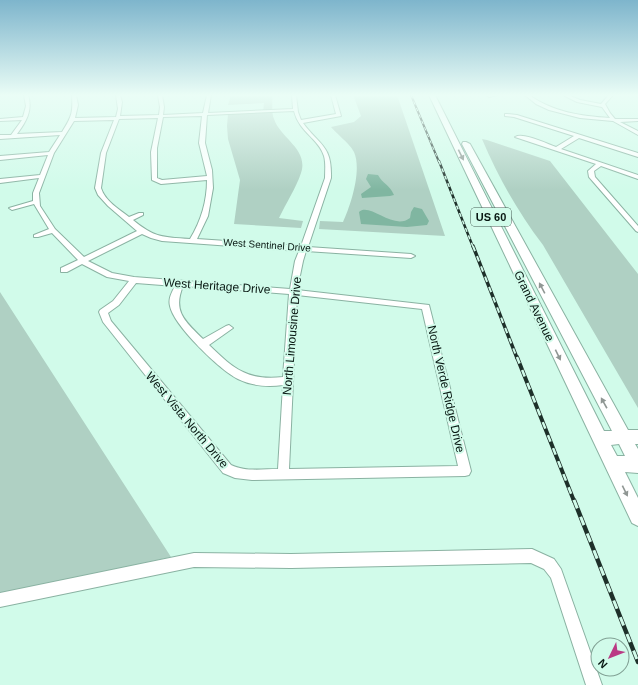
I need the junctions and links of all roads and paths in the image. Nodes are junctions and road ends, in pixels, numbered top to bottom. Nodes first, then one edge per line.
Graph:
1 (19, 127) edge
2 (68, 127) edge
3 (114, 127) edge
4 (159, 127) edge
5 (204, 127) edge
6 (305, 127) edge
7 (448, 127) edge
8 (458, 127) edge
9 (550, 127) edge
10 (628, 127) edge
11 (64, 133) junction
12 (638, 133) edge
13 (12, 136) junction
14 (578, 136) junction
15 (0, 137) edge
16 (518, 137) dead end
17 (557, 149) junction
18 (51, 153) junction
19 (638, 155) edge
20 (0, 158) edge
21 (600, 164) junction
22 (43, 176) junction
23 (638, 177) edge
24 (210, 178) junction
25 (0, 181) edge
26 (36, 202) junction
27 (12, 208) dead end
28 (141, 214) dead end
29 (128, 219) junction
30 (53, 230) junction
31 (638, 230) edge
32 (142, 232) junction
33 (36, 236) dead end
34 (192, 241) junction
35 (304, 248) junction
36 (411, 256) dead end
37 (83, 261) junction
38 (64, 270) dead end
39 (134, 280) junction
40 (180, 283) junction
41 (293, 292) junction
42 (426, 307) joint
43 (229, 328) dead end
44 (203, 344) junction
45 (288, 381) junction
46 (630, 437) edge
47 (599, 438) junction
48 (612, 464) junction
49 (638, 464) edge
50 (465, 471) joint
51 (283, 474) junction
52 (638, 517) edge
53 (0, 600) edge
54 (594, 685) edge

1 - 13 street
2 - 11 street
3 - 29 street, West Sentinel Drive
4 - 24 street
5 - 24 street
6 - 35 street, North Limousine Drive
7 -> 47 highway, Grand Avenue / US 60
46 -> 8 highway, Grand Avenue / US 60
9 - 14 street
10 - 12 street
11 - 13 street
11 - 18 street
13 - 15 street
14 - 17 street
14 - 19 street
16 - 17 street
17 - 21 street
18 - 20 street
18 - 22 street
21 - 23 street
21 - 31 street
22 - 25 street
22 - 26 street
24 - 34 street
26 - 27 street
26 - 30 street, West Heritage Drive
28 - 29 street
29 - 32 street, West Sentinel Drive
30 - 33 street
30 - 37 street, West Heritage Drive
32 - 34 street, West Sentinel Drive
32 - 37 street
34 - 35 street, West Sentinel Drive
35 - 36 street, West Sentinel Drive
35 - 41 street, North Limousine Drive
37 - 38 street
37 - 39 street, West Heritage Drive
39 - 40 street, West Heritage Drive
39 - 51 street, West Vista North Drive
40 - 41 street, West Heritage Drive
40 - 44 street
41 - 42 street, West Heritage Drive
41 - 45 street, North Limousine Drive
42 - 50 street, North Verde Ridge Drive
43 - 44 street
44 - 45 street
45 - 51 street, North Limousine Drive
46 - 47 highway
46 - 49 highway, Grand Avenue / US 60
47 - 48 highway, Grand Avenue / US 60
48 - 49 highway
48 -> 52 highway, Grand Avenue / US 60
50 - 51 street, West Vista North Drive
53 - 54 street

